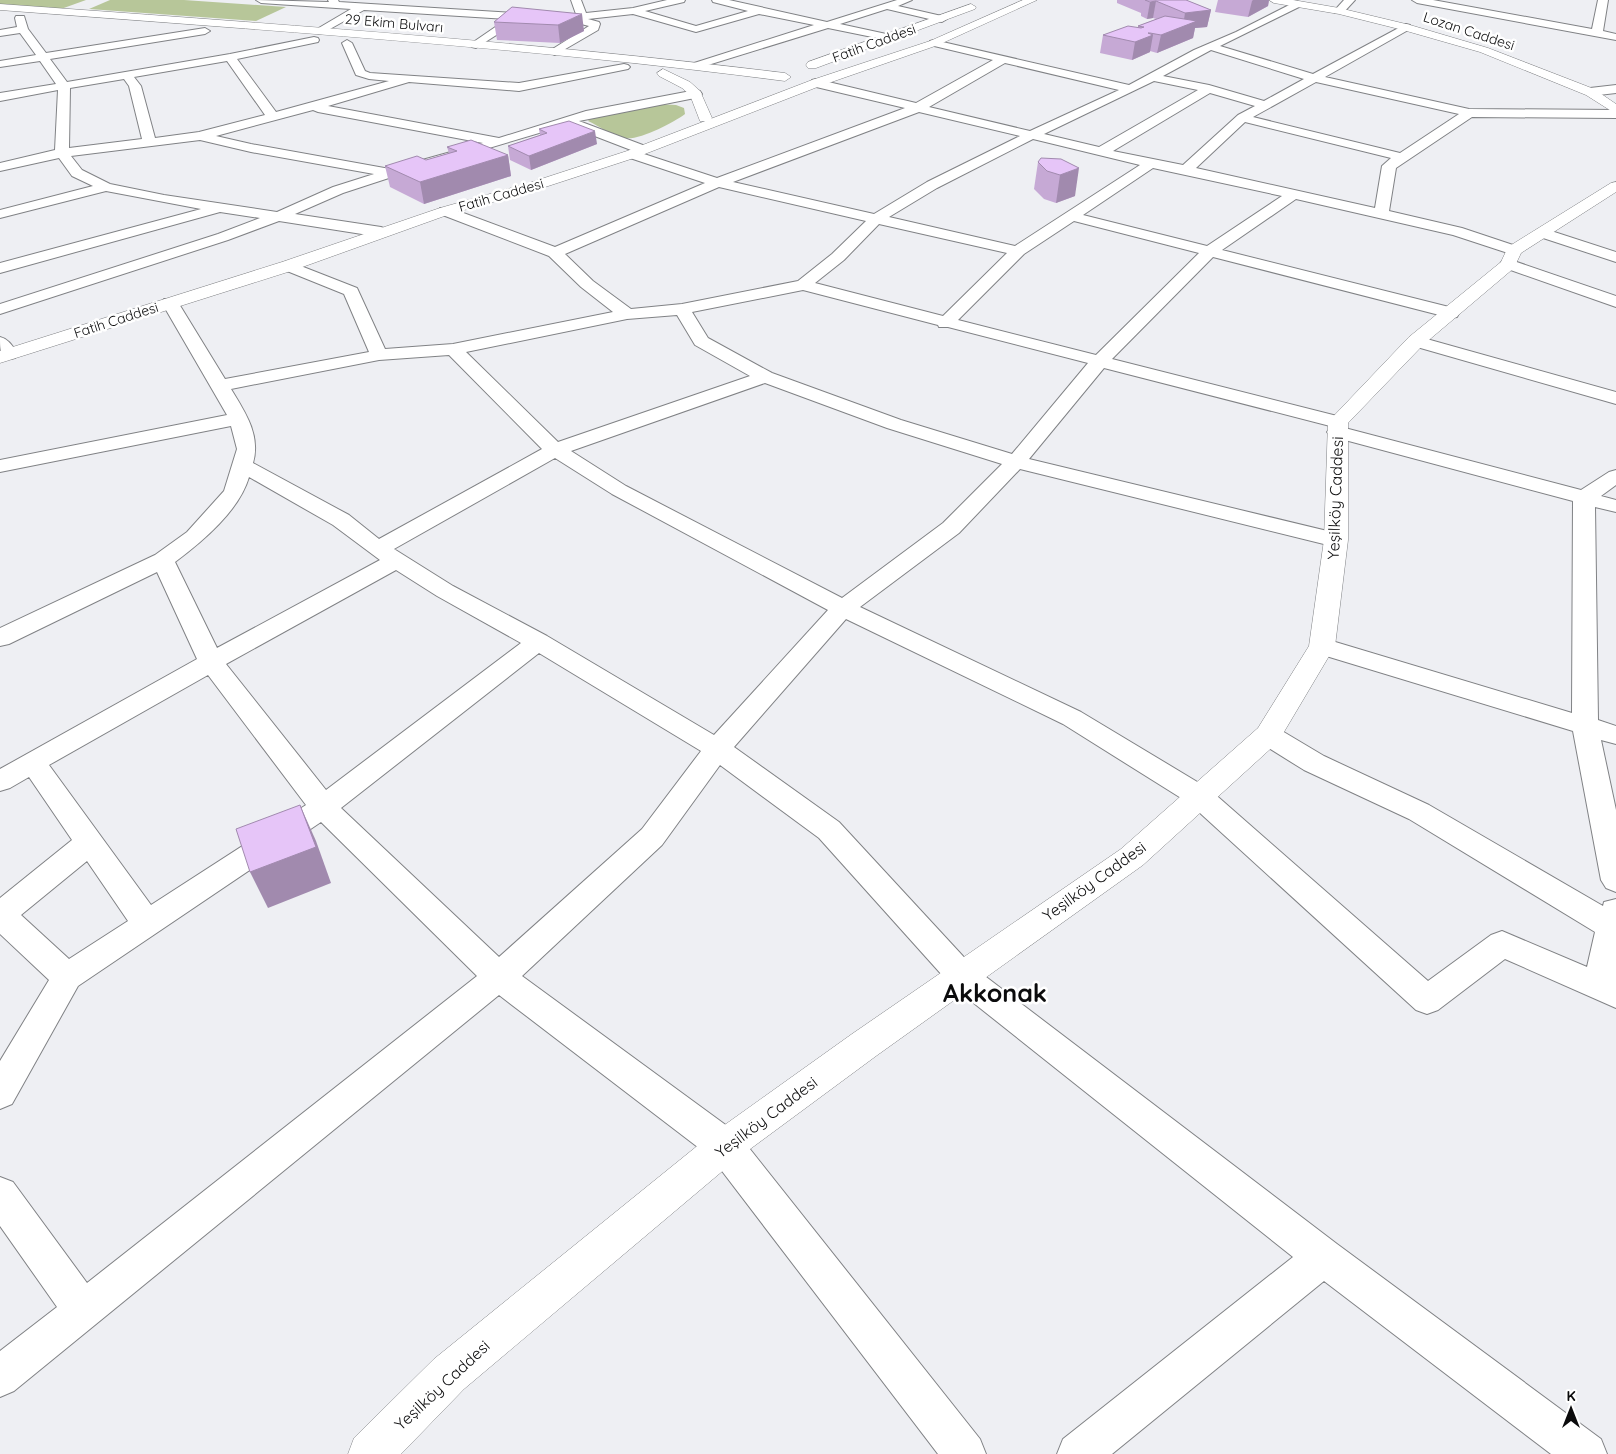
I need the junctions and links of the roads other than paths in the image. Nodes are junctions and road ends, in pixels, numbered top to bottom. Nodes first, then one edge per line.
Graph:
1 (261, 0) edge
2 (415, 0) edge
3 (576, 0) edge
4 (680, 0) edge
5 (717, 0) edge
6 (906, 0) edge
7 (1032, 0) edge
8 (1274, 0) edge
9 (1350, 0) edge
10 (1417, 0) edge
11 (1486, 0) edge
12 (1603, 0) edge
13 (863, 2) dead end
14 (334, 3) edge
15 (981, 3) dead end
16 (1297, 4) junction
17 (886, 6) junction
18 (0, 7) edge
19 (362, 7) junction
20 (408, 10) junction
21 (633, 11) junction
22 (759, 11) junction
23 (1340, 11) junction
24 (1477, 11) junction
25 (0, 16) edge
26 (518, 16) junction
27 (580, 19) junction
28 (942, 19) junction
29 (22, 24) junction
30 (826, 25) junction
31 (1406, 27) junction
32 (205, 31) junction
33 (0, 33) edge
34 (1597, 33) junction
35 (317, 36) junction
36 (1616, 36) edge
37 (887, 37) junction
38 (33, 43) junction
39 (347, 43) junction
40 (934, 43) junction
41 (16, 45) dead end
42 (476, 45) junction
43 (1211, 47) junction
44 (555, 52) junction
45 (230, 57) junction
46 (44, 58) junction
47 (1004, 59) junction
48 (0, 64) edge
49 (695, 66) junction
50 (624, 67) junction
51 (663, 73) junction
52 (793, 73) junction
53 (127, 75) junction
54 (1152, 77) junction
55 (1314, 78) junction
56 (408, 79) junction
57 (701, 80) dead end
58 (816, 83) junction
59 (64, 86) junction
60 (1130, 89) junction
61 (1209, 89) junction
62 (1616, 89) edge
63 (1590, 92) junction
64 (696, 94) junction
65 (785, 95) junction
66 (0, 97) edge
67 (739, 99) dead end
68 (1266, 105) junction
69 (312, 107) junction
70 (917, 108) junction
71 (1616, 110) edge
72 (1469, 112) junction
73 (1616, 114) edge
74 (273, 117) junction
75 (1242, 118) junction
76 (566, 122) junction
77 (699, 123) junction
78 (1034, 134) junction
79 (199, 136) junction
80 (500, 142) junction
81 (150, 143) junction
82 (637, 152) junction
83 (1101, 152) junction
84 (62, 153) junction
85 (1402, 157) junction
86 (1151, 164) junction
87 (0, 167) edge
88 (1186, 170) junction
89 (390, 173) junction
90 (718, 183) junction
91 (106, 188) junction
92 (1613, 191) edge
93 (1293, 195) junction
94 (223, 208) junction
95 (445, 211) junction
96 (1381, 213) junction
97 (0, 214) edge
98 (279, 216) junction
99 (1071, 216) junction
100 (876, 219) junction
101 (381, 232) junction
102 (1542, 233) junction
103 (1018, 251) junction
104 (1209, 252) junction
105 (555, 253) junction
106 (1511, 257) junction
107 (1616, 257) edge
108 (288, 266) junction
109 (0, 268) edge
110 (803, 285) junction
111 (170, 302) junction
112 (1616, 302) edge
113 (0, 309) edge
114 (682, 309) junction
115 (1452, 313) junction
116 (627, 314) junction
117 (946, 323) junction
118 (1416, 341) junction
119 (453, 349) junction
120 (3, 351) edge
121 (379, 355) junction
122 (1100, 362) junction
123 (765, 377) junction
124 (219, 386) junction
125 (1616, 398) edge
126 (239, 419) junction
127 (1337, 427) junction
128 (555, 450) junction
129 (1016, 462) junction
130 (242, 465) junction
131 (0, 466) edge
132 (1616, 476) edge
133 (1584, 498) junction
134 (1616, 506) edge
135 (1336, 540) junction
136 (387, 555) junction
137 (163, 560) junction
138 (843, 608) junction
139 (0, 638) edge
140 (538, 642) junction
141 (1322, 646) junction
142 (211, 662) junction
143 (1585, 725) junction
144 (1268, 735) junction
145 (1616, 735) edge
146 (718, 749) junction
147 (33, 763) junction
148 (0, 781) edge
149 (1199, 796) junction
150 (323, 807) junction
151 (90, 842) junction
152 (1616, 880) edge
153 (0, 915) edge
154 (1614, 917) edge
155 (147, 924) junction
156 (962, 976) junction
157 (67, 977) junction
158 (499, 977) junction
159 (1608, 990) edge
160 (0, 1093) edge
161 (725, 1146) junction
162 (0, 1195) edge
163 (1324, 1257) junction
164 (83, 1310) junction
165 (0, 1377) edge
166 (370, 1454) edge
167 (965, 1454) edge
168 (1078, 1454) edge
169 (1586, 1454) edge

1 - 14 street
2 - 20 street
3 - 27 street
4 - 21 street
5 - 22 street
6 - 17 street
7 - 40 main road, Fatih Caddesi
8 - 16 main road, Lozan Caddesi
9 - 23 street
10 - 24 street
11 - 24 street
12 - 34 street
13 - 17 street
14 - 19 street
15 - 28 main road, Fatih Caddesi
16 - 23 main road, Lozan Caddesi
16 - 43 street
17 - 28 street
17 - 30 street
18 - 35 main road, 29 Ekim Bulvarı
19 - 20 street
19 - 35 street
20 - 26 street
21 - 22 street
21 - 27 street
22 - 30 street
23 - 31 main road, Lozan Caddesi
24 - 34 street
25 - 29 main road, 29 Ekim Bulvarı
26 - 27 street
26 - 42 street
27 - 44 street
28 - 37 main road, Fatih Caddesi
29 - 32 main road, 29 Ekim Bulvarı
29 - 33 street
29 - 38 street
30 - 37 street
30 - 49 street
31 - 55 street
31 - 63 main road, Lozan Caddesi
32 - 35 main road, 29 Ekim Bulvarı
32 - 46 street
34 - 36 street
35 - 39 main road, 29 Ekim Bulvarı
35 - 42 main road, 29 Ekim Bulvarı
35 - 45 street
37 - 52 main road, Fatih Caddesi
38 - 41 street
38 - 46 street
39 - 50 main road, 29 Ekim Bulvarı
39 - 56 street
40 - 47 street
40 - 58 main road, Fatih Caddesi
42 - 44 main road, 29 Ekim Bulvarı
43 - 54 street
43 - 55 street
44 - 49 main road, 29 Ekim Bulvarı
45 - 53 street
45 - 74 street
46 - 48 street
46 - 59 street
47 - 60 street
47 - 70 street
49 - 52 main road, 29 Ekim Bulvarı
50 - 51 main road, 29 Ekim Bulvarı
50 - 56 street
51 - 57 main road, 29 Ekim Bulvarı
51 - 64 main road
52 - 58 main road, 29 Ekim Bulvarı
52 - 65 main road, Fatih Caddesi
53 - 59 street
53 - 81 street
54 - 60 street
54 - 61 street
55 - 68 street
55 - 72 street
56 - 69 street
58 - 65 main road, Fatih Caddesi
58 - 70 street
59 - 66 street
59 - 84 street
60 - 78 street
61 - 68 street
61 - 83 street
62 - 63 street
63 - 71 main road, Lozan Caddesi
64 - 76 street
64 - 77 main road
65 - 77 main road, Fatih Caddesi
67 - 77 main road, Fatih Caddesi
68 - 75 street
69 - 74 street
69 - 80 street
70 - 78 street
70 - 90 street
72 - 73 street
72 - 85 street
74 - 79 street
75 - 85 street
75 - 88 street
76 - 80 street
76 - 82 street
77 - 82 main road, Fatih Caddesi
78 - 83 street
78 - 100 street
79 - 81 street
79 - 89 street
80 - 89 street
81 - 84 street
82 - 90 street
82 - 95 main road, Fatih Caddesi
83 - 86 street
84 - 87 street
84 - 91 street
85 - 96 street
86 - 88 street
86 - 99 street
88 - 93 street
89 - 98 street
90 - 100 street
90 - 105 street
91 - 94 street
91 - 97 street
92 - 102 main road, Yeşilköy Caddesi
93 - 96 street
93 - 104 street
94 - 98 street
94 - 109 street
95 - 101 main road, Fatih Caddesi
95 - 105 street
96 - 106 street
98 - 101 street
98 - 113 street
99 - 103 street
99 - 104 street
100 - 103 street
100 - 110 street
101 - 108 main road, Fatih Caddesi
102 - 106 main road, Yeşilköy Caddesi
102 - 107 street
103 - 117 street
104 - 115 street
104 - 122 street
105 - 116 street
106 - 112 street
106 - 115 main road, Yeşilköy Caddesi
108 - 111 main road, Fatih Caddesi
108 - 121 street
110 - 114 street
110 - 117 street
111 - 120 main road, Fatih Caddesi
111 - 124 street
114 - 116 street
114 - 123 street
115 - 118 main road, Yeşilköy Caddesi
116 - 119 street
117 - 122 street
118 - 125 street
118 - 127 main road, Yeşilköy Caddesi
119 - 121 street
119 - 128 street
121 - 124 street
122 - 127 street
122 - 129 street
123 - 128 street
123 - 129 street
124 - 126 street
126 - 130 street
126 - 131 street
127 - 133 street
127 - 135 main road, Yeşilköy Caddesi
128 - 136 street
128 - 138 street
129 - 135 street
129 - 138 street
130 - 136 street
130 - 137 street
132 - 133 street
133 - 134 street
133 - 143 street
135 - 141 main road, Yeşilköy Caddesi
136 - 140 street
136 - 142 street
137 - 139 street
137 - 142 street
138 - 146 street
138 - 149 street
140 - 146 street
140 - 150 street
141 - 143 street
141 - 144 main road, Yeşilköy Caddesi
142 - 147 street
142 - 150 street
143 - 145 street
143 - 152 street
144 - 149 main road, Yeşilköy Caddesi
144 - 154 street
146 - 156 street
146 - 158 street
147 - 148 street
147 - 151 street
149 - 156 main road, Yeşilköy Caddesi
149 - 159 street
150 - 155 street
150 - 158 street
151 - 153 street
151 - 155 street
153 - 157 street
154 - 159 street
155 - 157 street
156 - 161 main road, Yeşilköy Caddesi
156 - 163 street
157 - 160 street
158 - 161 street
158 - 164 street
161 - 166 main road, Yeşilköy Caddesi
161 - 167 street
162 - 164 street
163 - 168 street
163 - 169 street
164 - 165 street

